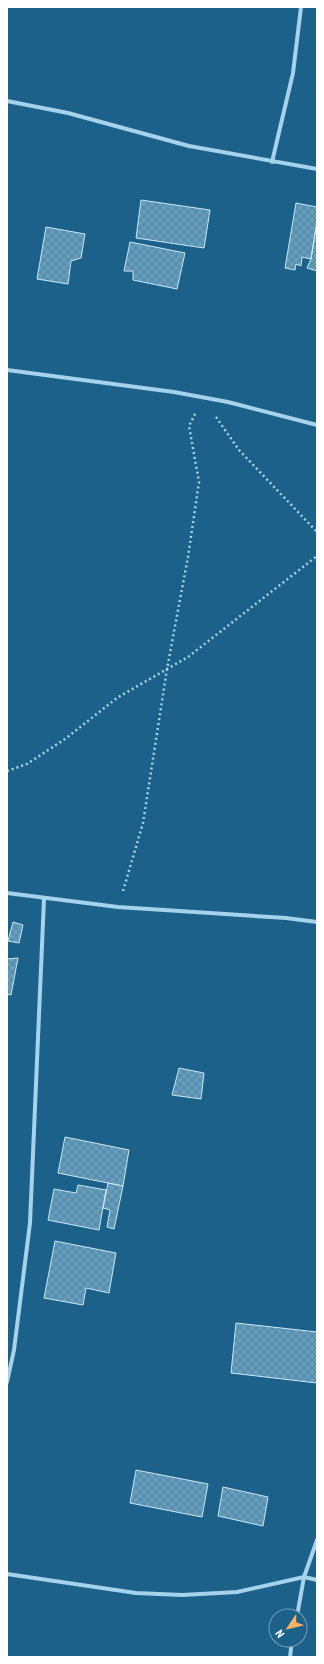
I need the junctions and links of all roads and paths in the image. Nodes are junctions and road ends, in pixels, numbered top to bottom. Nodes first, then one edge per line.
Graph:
1 (301, 7) edge
2 (7, 101) edge
3 (272, 162) junction
4 (317, 169) edge
5 (7, 370) edge
6 (203, 398) junction
7 (317, 425) edge
8 (317, 532) edge
9 (317, 556) edge
10 (167, 669) junction
11 (7, 771) edge
12 (7, 893) edge
13 (44, 899) junction
14 (118, 907) junction
15 (317, 922) edge
16 (7, 1382) edge
17 (317, 1540) edge
18 (7, 1574) edge
19 (304, 1577) junction
20 (317, 1580) edge
21 (298, 1608) edge

1 - 3 street
2 - 3 street
3 - 4 street
5 - 6 street
6 - 7 street
6 - 8 path
6 - 10 path
9 - 10 path
10 - 11 path
10 - 14 path
12 - 13 street
13 - 14 street
13 - 16 street
14 - 15 street
17 - 19 street
18 - 19 street
19 - 20 street
19 - 21 street

